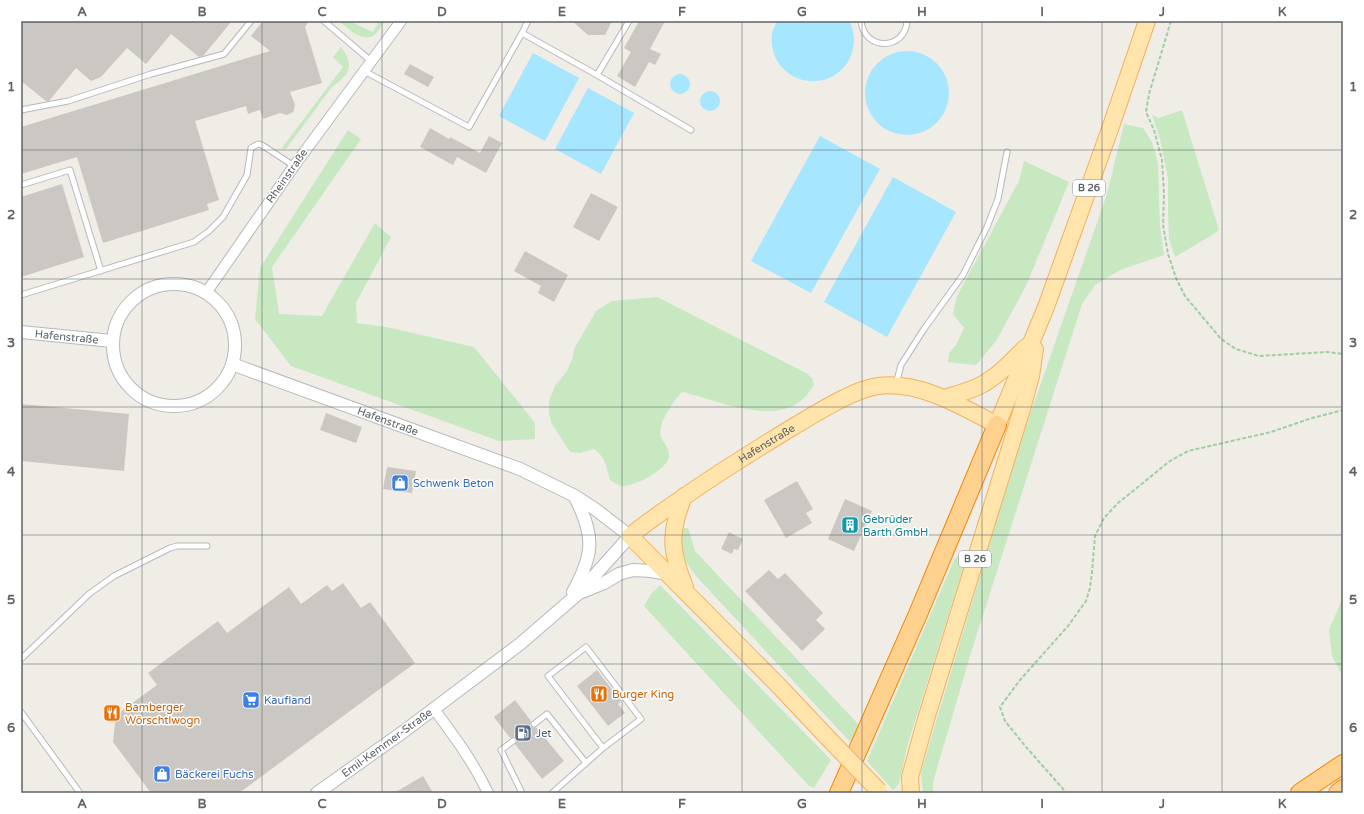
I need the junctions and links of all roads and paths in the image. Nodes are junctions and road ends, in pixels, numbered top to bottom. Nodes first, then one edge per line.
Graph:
1 (251, 21) edge
2 (324, 21) edge
3 (401, 21) edge
4 (528, 21) edge
5 (629, 21) edge
6 (861, 21) edge
7 (907, 21) edge
8 (1147, 21) edge
9 (1171, 21) edge
10 (522, 33) junction
11 (371, 61) junction
12 (364, 71) junction
13 (597, 75) junction
14 (21, 110) edge
15 (692, 130) dead end
16 (1007, 152) dead end
17 (294, 166) junction
18 (21, 185) edge
19 (101, 271) junction
20 (206, 293) junction
21 (21, 295) edge
22 (1039, 325) junction
23 (21, 332) edge
24 (112, 341) junction
25 (1031, 342) junction
26 (1343, 354) edge
27 (232, 364) junction
28 (896, 386) junction
29 (944, 398) junction
30 (1343, 410) edge
31 (997, 425) junction
32 (574, 496) junction
33 (684, 496) junction
34 (630, 536) junction
35 (207, 546) dead end
36 (668, 574) junction
37 (579, 593) junction
38 (687, 593) junction
39 (568, 603) junction
40 (21, 659) edge
41 (434, 709) junction
42 (21, 712) edge
43 (534, 724) dead end
44 (513, 741) dead end
45 (603, 748) junction
46 (586, 763) junction
47 (1343, 764) edge
48 (1064, 790) dead end
49 (1343, 790) edge
50 (879, 792) edge
51 (80, 793) edge
52 (317, 793) edge
53 (488, 793) edge
54 (522, 793) edge
55 (552, 793) edge
56 (839, 793) edge
57 (911, 793) edge
58 (1300, 793) edge
59 (1338, 793) edge

1 - 14 lane
2 - 11 lane
3 - 11 street, Rheinstraße
4 - 10 lane
5 - 13 lane
6 - 7 lane
8 - 22 main road, B 26
9 - 26 path
10 - 12 lane
10 - 13 lane
11 - 12 street, Rheinstraße
12 - 17 street, Rheinstraße
13 - 15 lane
16 - 28 lane
17 - 19 lane
17 - 20 street, Rheinstraße
18 - 19 lane
19 - 21 lane
20 - 24 street
20 - 27 street
22 - 25 main road, B 26
22 - 57 main road, B 26
23 - 24 street, Hafenstraße
24 - 27 street
25 - 29 main road
25 - 31 main road, B 26
27 - 32 street, Hafenstraße
28 - 29 main road, Hafenstraße
28 - 33 main road, Hafenstraße
29 - 31 main road, Hafenstraße
30 - 48 path
31 - 56 highway
32 - 34 street, Hafenstraße
32 - 39 street
33 - 34 main road, Hafenstraße
33 - 38 main road
34 - 36 main road
34 - 37 street
35 - 40 lane
36 - 37 street
36 - 38 main road
37 - 39 street, Emil-Kemmer-Straße
38 - 50 main road, bridge
39 - 41 street, Emil-Kemmer-Straße
41 - 52 street, Emil-Kemmer-Straße
41 - 53 street
42 - 51 lane
43 - 46 lane
44 - 54 lane
45 - 45 lane
45 - 46 lane
46 - 55 lane
47 - 58 highway
49 - 59 highway

